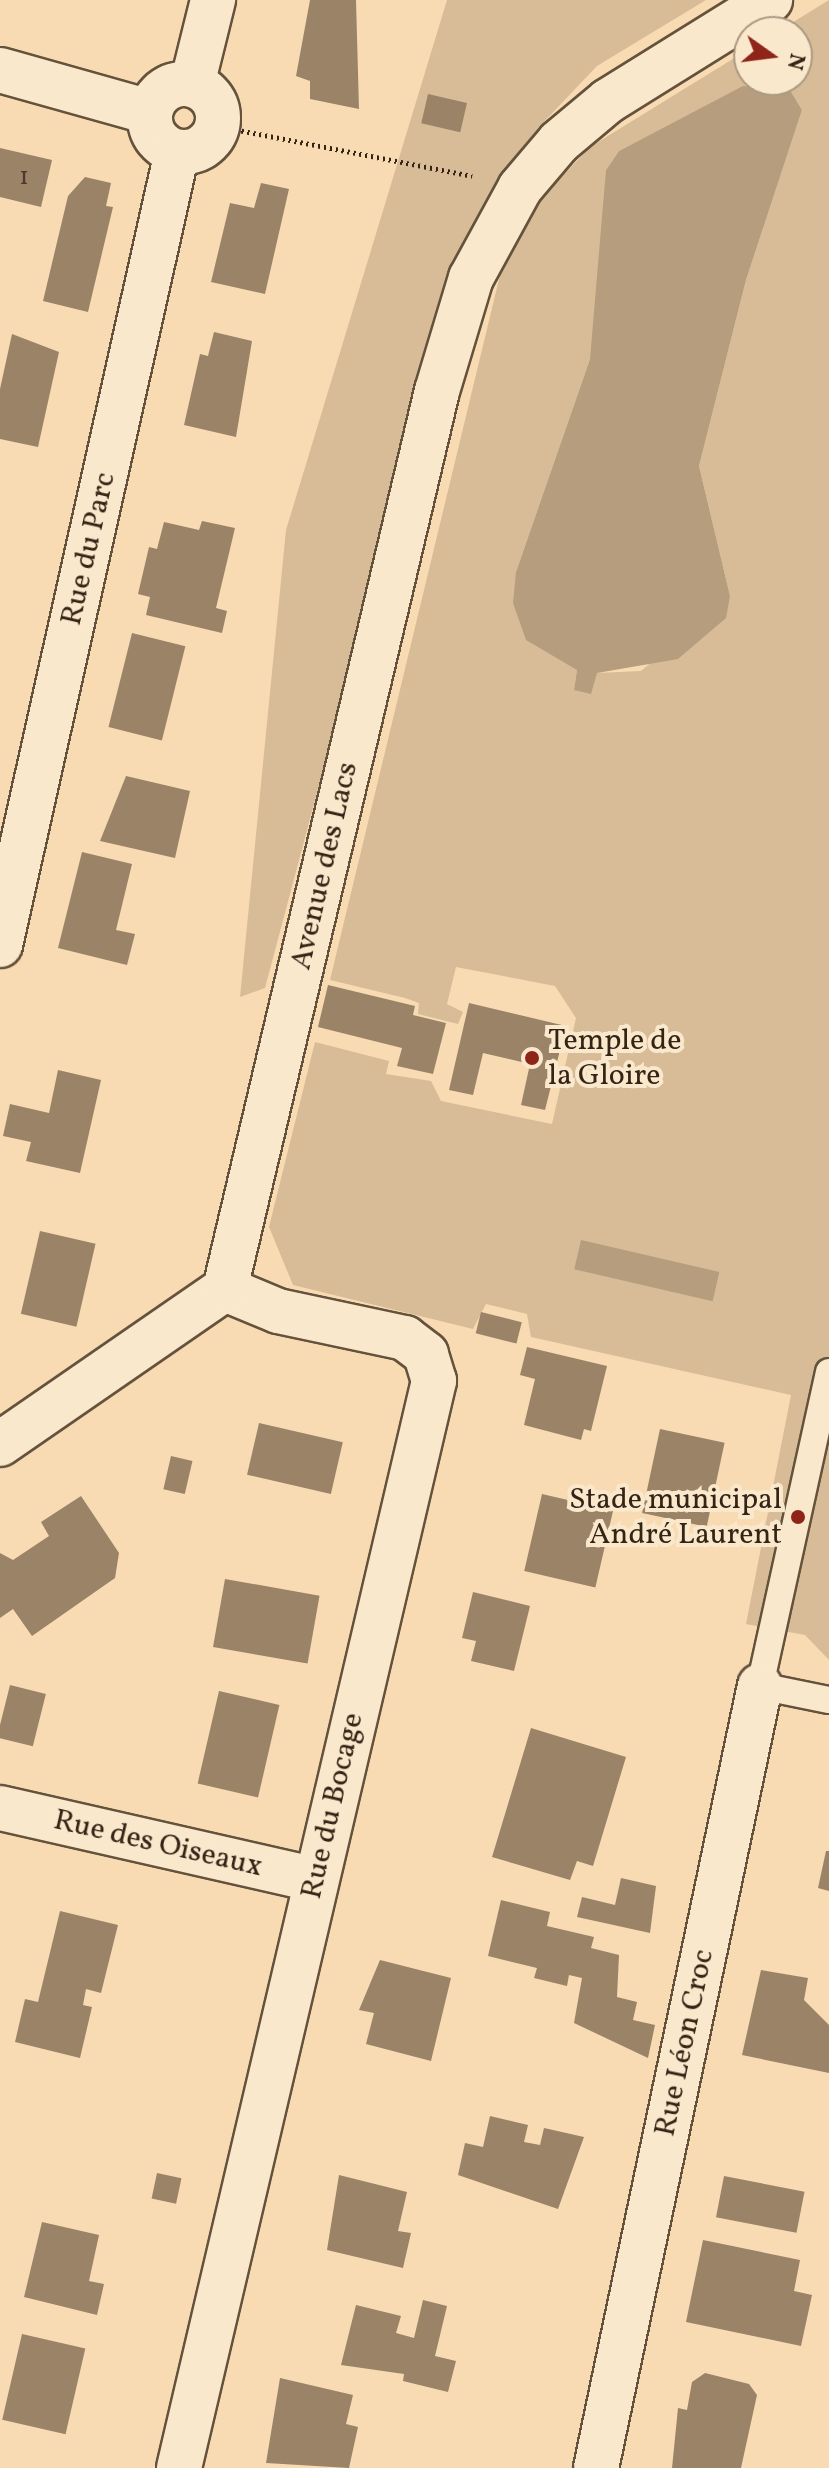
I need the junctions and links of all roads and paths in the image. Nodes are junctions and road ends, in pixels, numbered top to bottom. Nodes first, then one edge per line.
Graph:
1 (213, 0) edge
2 (770, 0) edge
3 (0, 70) edge
4 (192, 85) junction
5 (149, 112) junction
6 (218, 126) junction
7 (177, 152) junction
8 (438, 168) dead end
9 (0, 945) edge
10 (225, 1289) junction
11 (829, 1372) edge
12 (0, 1444) edge
13 (760, 1686) junction
14 (829, 1700) edge
15 (0, 1808) edge
16 (316, 1880) junction
17 (179, 2468) edge
18 (596, 2468) edge

1 - 4 street
2 - 10 street, Avenue des Lacs
3 - 5 street
4 - 5 street
4 - 6 street
5 - 7 street
6 - 7 street
6 - 8 path
7 - 9 street, Rue du Parc
10 - 12 street
10 - 16 street, Rue du Bocage
11 - 13 lane
13 - 14 lane
13 - 18 street, Rue Léon Croc
15 - 16 street, Rue des Oiseaux
16 - 17 street, Rue du Bocage

